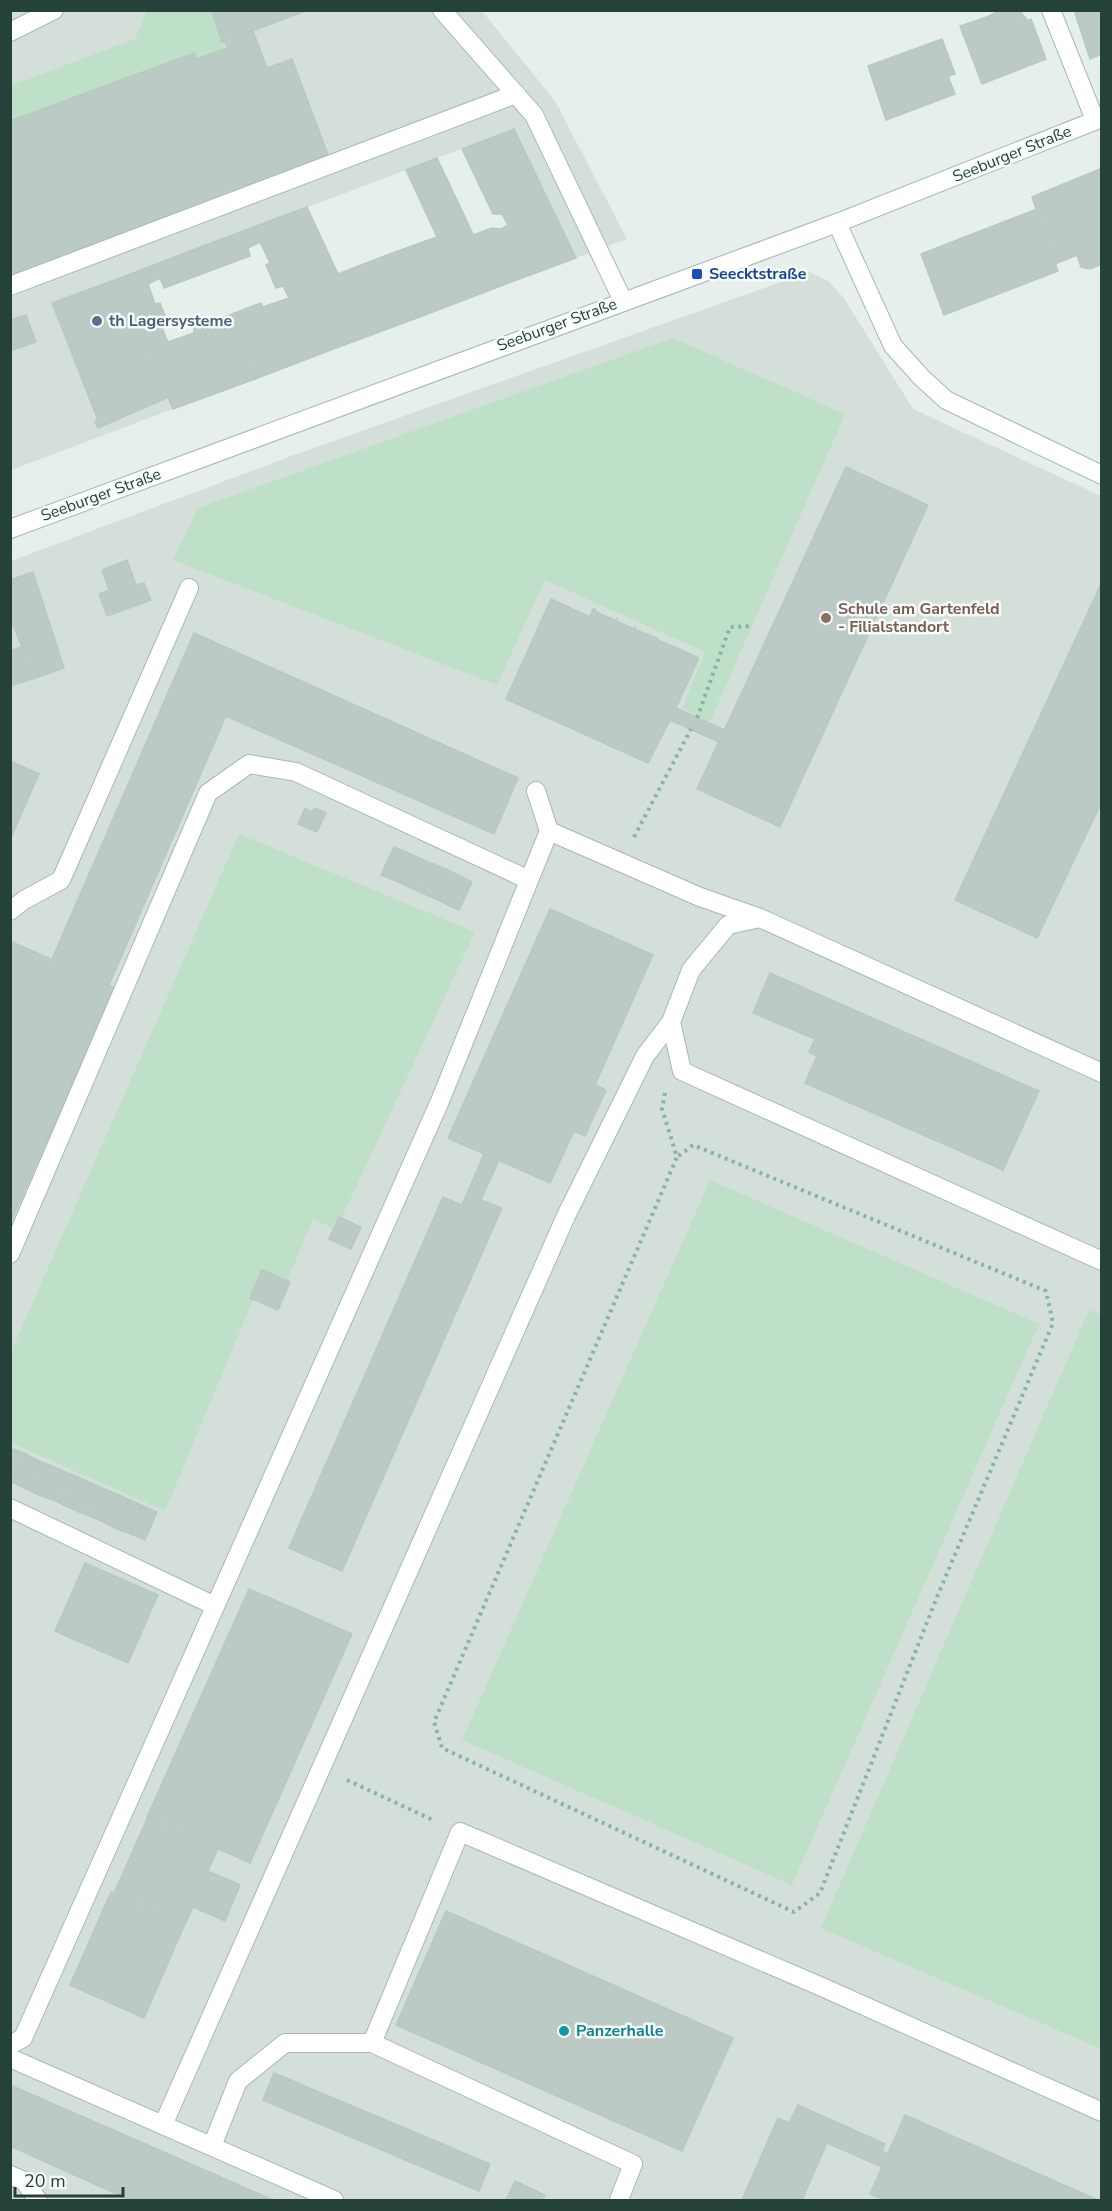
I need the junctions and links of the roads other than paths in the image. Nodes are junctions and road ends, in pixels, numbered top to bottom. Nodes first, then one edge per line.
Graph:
1 (54, 10) edge
2 (442, 10) edge
3 (1052, 10) edge
4 (10, 32) edge
5 (516, 94) junction
6 (1098, 119) edge
7 (837, 223) junction
8 (10, 286) edge
9 (623, 301) junction
10 (1101, 475) edge
11 (10, 529) edge
12 (189, 588) dead end
13 (536, 791) dead end
14 (549, 831) junction
15 (529, 880) junction
16 (10, 911) edge
17 (760, 918) junction
18 (671, 1022) junction
19 (1101, 1073) edge
20 (10, 1254) edge
21 (1101, 1261) edge
22 (10, 1508) edge
23 (215, 1606) junction
24 (372, 2043) junction
25 (10, 2045) edge
26 (10, 2058) edge
27 (1101, 2112) edge
28 (163, 2125) junction
29 (212, 2146) junction
30 (10, 2175) edge
31 (38, 2200) edge
32 (334, 2200) edge
33 (619, 2200) edge

1 - 4 street
2 - 5 street
3 - 6 street
5 - 8 street
5 - 9 street
6 - 7 street, Seeburger Straße
7 - 9 street, Seeburger Straße
7 - 10 street
9 - 11 street, Seeburger Straße
12 - 16 street
13 - 14 street
14 - 15 street
14 - 17 street
15 - 20 street
15 - 23 street
17 - 18 street
17 - 19 street
18 - 21 street
18 - 28 street
22 - 23 street
23 - 25 street
24 - 27 street
24 - 29 street
24 - 33 street
26 - 28 street
28 - 29 street
29 - 32 street
30 - 31 street

